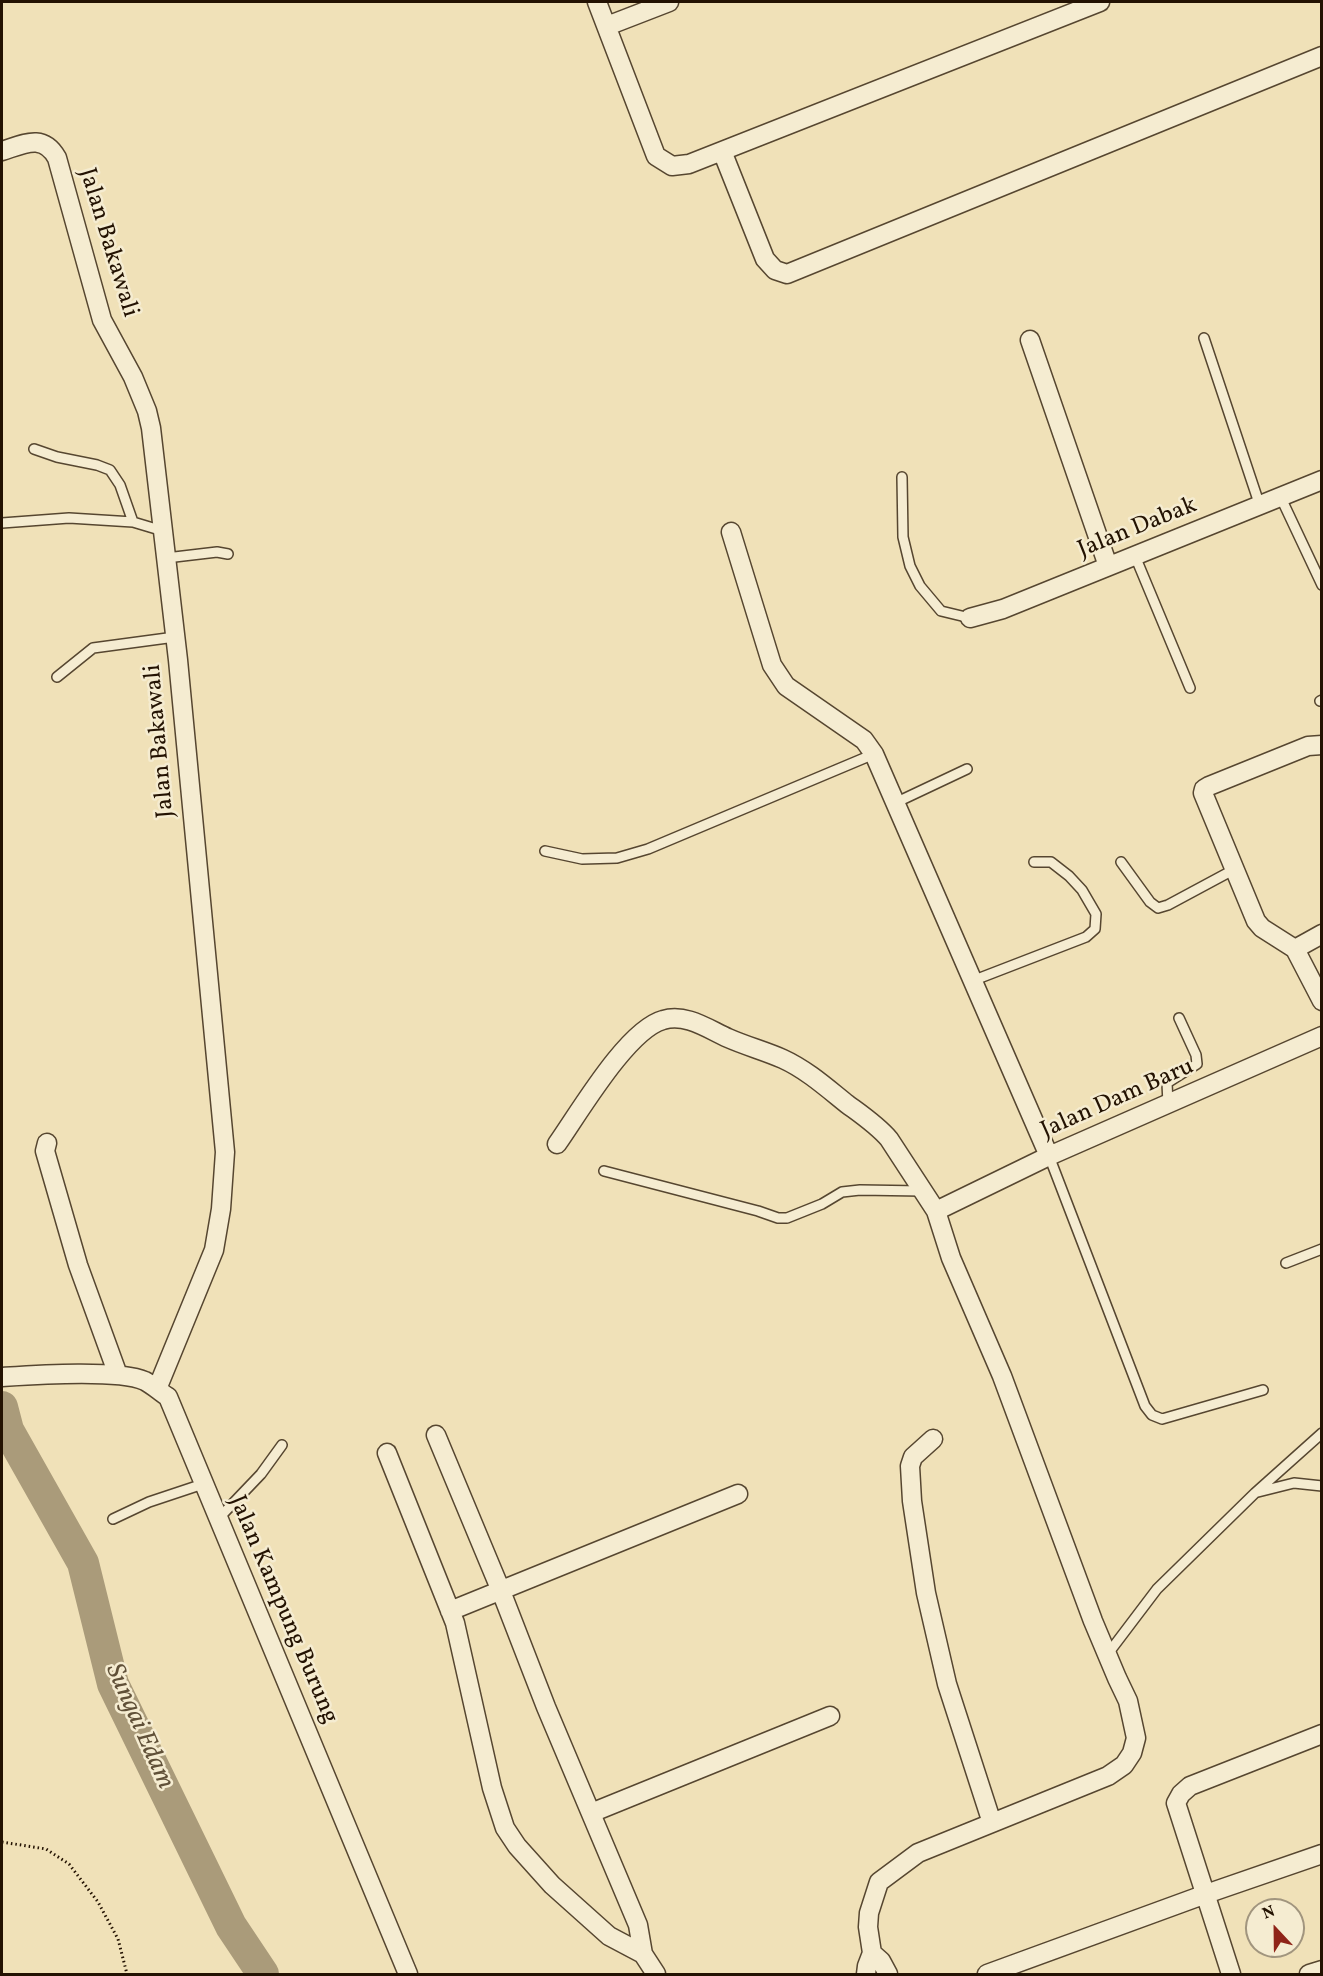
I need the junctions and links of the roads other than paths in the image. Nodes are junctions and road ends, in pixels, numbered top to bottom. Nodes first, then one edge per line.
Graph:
1 (597, 2) edge
2 (669, 2) edge
3 (1100, 2) edge
4 (607, 26) junction
5 (1322, 56) edge
6 (2, 151) edge
7 (722, 151) junction
8 (1204, 338) dead end
9 (1030, 340) dead end
10 (34, 449) dead end
11 (902, 477) dead end
12 (1322, 480) edge
13 (1281, 498) junction
14 (1260, 506) junction
15 (133, 522) junction
16 (2, 523) edge
17 (163, 531) junction
18 (731, 532) dead end
19 (228, 554) dead end
20 (1135, 556) junction
21 (166, 558) junction
22 (1108, 566) junction
23 (1322, 585) edge
24 (970, 618) joint
25 (175, 637) junction
26 (57, 678) dead end
27 (1190, 688) dead end
28 (1322, 745) edge
29 (874, 754) junction
30 (967, 769) dead end
31 (895, 802) junction
32 (545, 851) dead end
33 (1034, 862) dead end
34 (1121, 862) dead end
35 (1235, 869) junction
36 (1322, 934) edge
37 (1295, 949) junction
38 (972, 981) junction
39 (1322, 1001) edge
40 (1179, 1018) dead end
41 (1322, 1036) edge
42 (1168, 1104) junction
43 (47, 1143) dead end
44 (557, 1144) dead end
45 (1048, 1156) junction
46 (604, 1171) dead end
47 (925, 1192) junction
48 (936, 1211) junction
49 (1322, 1249) edge
50 (1286, 1263) dead end
51 (118, 1375) junction
52 (2, 1377) edge
53 (157, 1389) junction
54 (1263, 1390) dead end
55 (1322, 1433) edge
56 (436, 1435) dead end
57 (933, 1439) dead end
58 (282, 1444) dead end
59 (387, 1453) dead end
60 (203, 1484) junction
61 (1322, 1486) edge
62 (1255, 1493) junction
63 (738, 1494) dead end
64 (113, 1519) dead end
65 (218, 1519) junction
66 (501, 1591) junction
67 (450, 1611) junction
68 (1107, 1655) junction
69 (830, 1716) dead end
70 (1322, 1734) edge
71 (591, 1813) junction
72 (992, 1823) junction
73 (1322, 1854) edge
74 (1206, 1894) junction
75 (872, 1953) junction
76 (643, 1954) junction
77 (1322, 1970) edge
78 (408, 1974) edge
79 (656, 1974) edge
80 (866, 1974) edge
81 (888, 1974) edge
82 (987, 1974) edge
83 (1231, 1974) edge
84 (1309, 1974) edge

1 - 4 street
2 - 4 street
3 - 7 street
4 - 7 street
5 - 7 street
6 - 17 street, Jalan Bakawali
8 - 14 lane
9 - 22 street
10 - 15 lane
11 - 24 lane
12 - 13 street, Jalan Dabak
13 - 14 street, Jalan Dabak
13 - 23 lane
14 - 20 street, Jalan Dabak
15 - 16 lane
15 - 17 lane
17 - 21 street, Jalan Bakawali
18 - 29 street
19 - 21 lane
20 - 22 street, Jalan Dabak
20 - 27 lane
21 - 25 street, Jalan Bakawali
22 - 24 street, Jalan Dabak
25 - 26 lane
25 - 53 street, Jalan Bakawali
28 - 35 street
29 - 31 street
29 - 32 lane
30 - 31 lane
31 - 38 street
33 - 38 lane
34 - 35 lane
35 - 37 street
36 - 37 street
37 - 39 street
38 - 45 street
40 - 42 lane
41 - 42 street, Jalan Dam Baru
42 - 45 street, Jalan Dam Baru
43 - 51 street
44 - 47 street
45 - 48 street, Jalan Dam Baru
45 - 54 lane
46 - 47 lane
47 - 48 street
48 - 68 street
49 - 50 lane
51 - 52 street
51 - 53 street
53 - 60 street, Jalan Kampung Burung
55 - 62 lane
56 - 66 street
57 - 72 street
58 - 65 lane
59 - 67 street
60 - 64 lane
60 - 65 street, Jalan Kampung Burung
61 - 62 lane
62 - 68 lane
63 - 66 street
65 - 78 street, Jalan Kampung Burung
66 - 67 street
66 - 71 street
67 - 76 street
68 - 72 street
69 - 71 street
70 - 74 street
71 - 76 street
72 - 75 street
73 - 74 street
74 - 82 street
74 - 83 street
75 - 80 street
75 - 81 street
76 - 79 street
77 - 84 street

